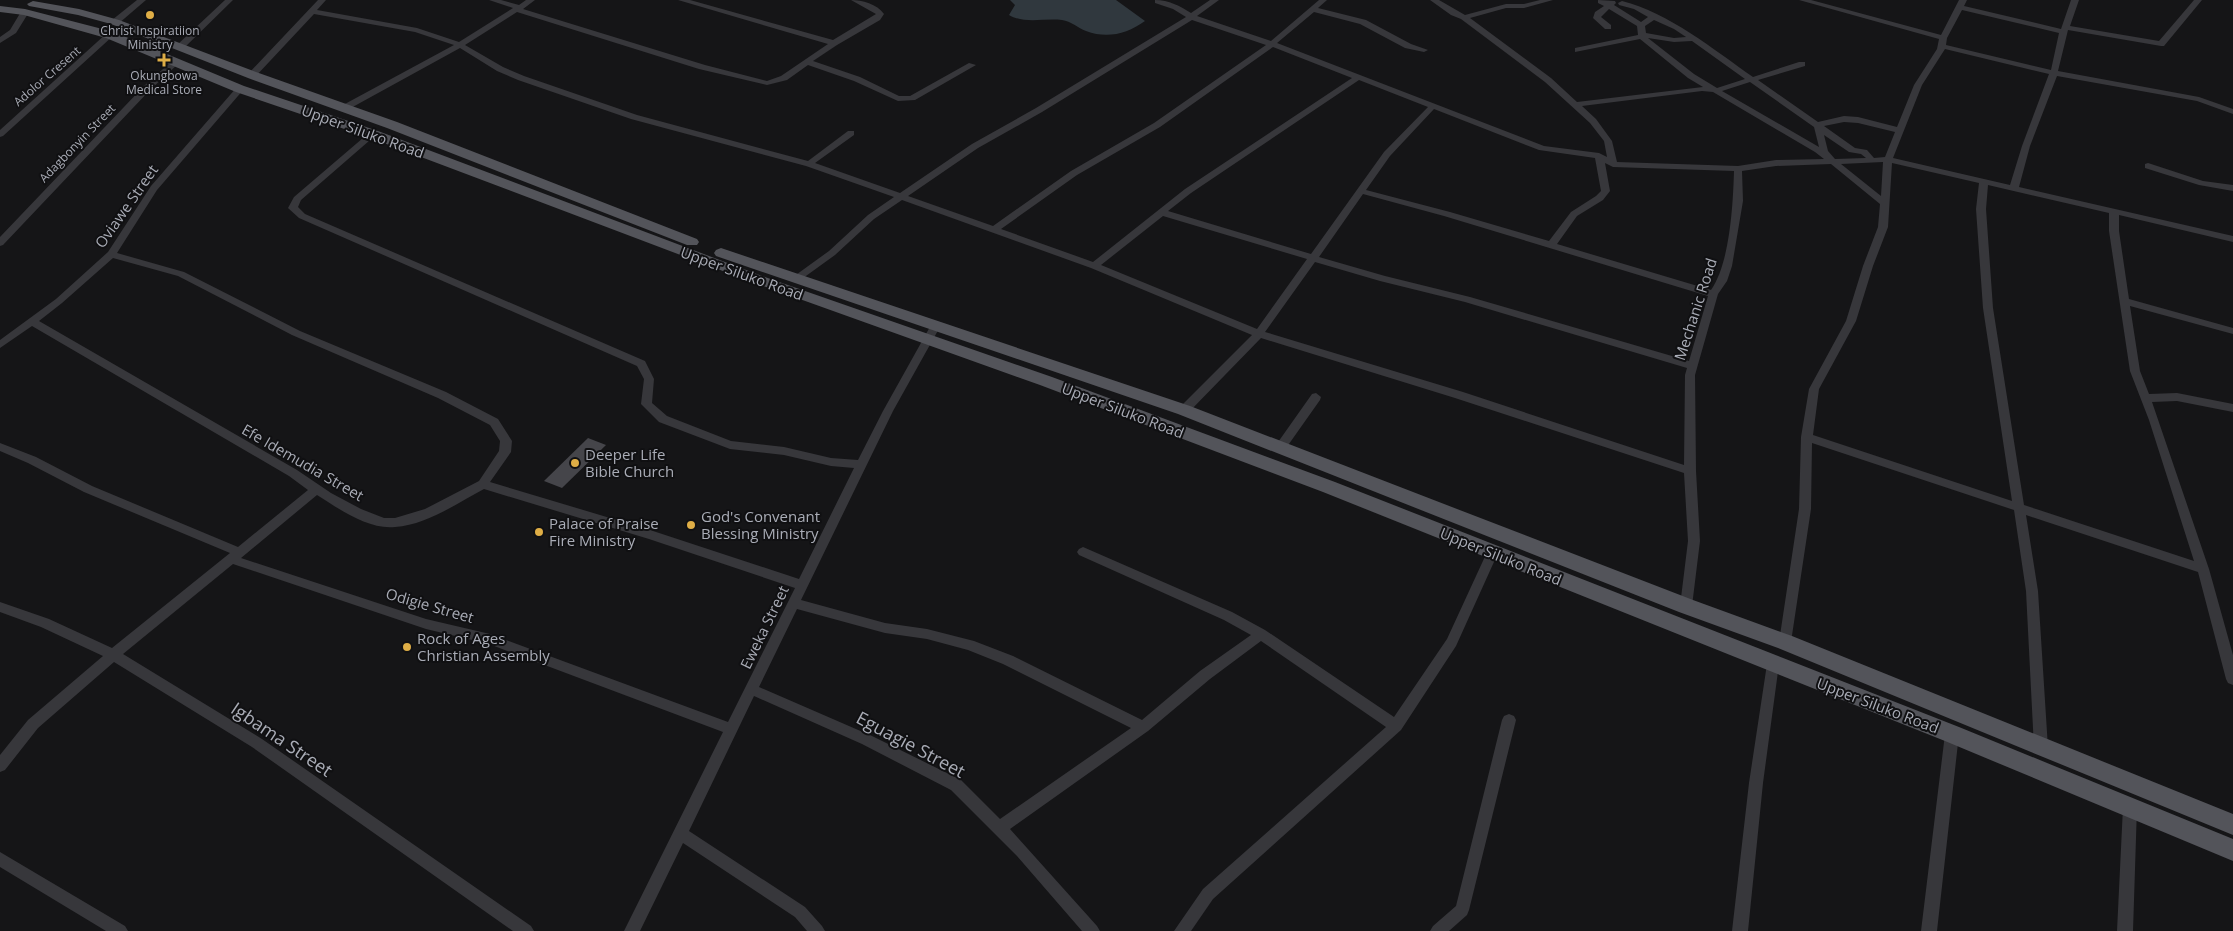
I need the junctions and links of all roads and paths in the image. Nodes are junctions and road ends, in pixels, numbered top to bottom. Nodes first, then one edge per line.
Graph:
1 (10, 0) edge
2 (142, 0) edge
3 (229, 0) edge
4 (322, 0) edge
5 (493, 0) edge
6 (530, 0) edge
7 (682, 0) edge
8 (855, 0) edge
9 (1215, 0) edge
10 (1323, 0) edge
11 (1434, 0) edge
12 (1549, 0) edge
13 (1599, 0) edge
14 (1638, 0) edge
15 (1803, 0) edge
16 (2075, 0) edge
17 (2198, 0) edge
18 (1158, 1) edge
19 (1622, 3) junction
20 (1959, 3) edge
21 (1610, 4) junction
22 (33, 5) edge
23 (517, 8) junction
24 (0, 9) edge
25 (1313, 9) junction
26 (312, 11) junction
27 (1191, 17) junction
28 (1464, 17) junction
29 (1655, 17) junction
30 (1641, 26) junction
31 (1608, 27) dead end
32 (112, 29) junction
33 (2064, 29) junction
34 (1642, 36) junction
35 (1691, 39) junction
36 (0, 41) edge
37 (1942, 42) junction
38 (834, 44) junction
39 (460, 45) junction
40 (1271, 45) junction
41 (1424, 50) dead end
42 (1578, 50) dead end
43 (177, 55) junction
44 (807, 62) junction
45 (1802, 64) dead end
46 (972, 65) dead end
47 (2054, 73) junction
48 (252, 75) junction
49 (1359, 77) junction
50 (1751, 78) junction
51 (240, 89) junction
52 (1717, 90) junction
53 (2199, 99) junction
54 (1574, 105) junction
55 (1433, 106) junction
56 (2233, 106) edge
57 (346, 108) junction
58 (2233, 112) edge
59 (1818, 125) junction
60 (1898, 130) junction
61 (851, 133) dead end
62 (0, 134) edge
63 (373, 134) junction
64 (1599, 156) junction
65 (1888, 159) junction
66 (1832, 161) junction
67 (1870, 161) junction
68 (808, 164) junction
69 (1613, 164) junction
70 (2148, 166) dead end
71 (1738, 169) junction
72 (1984, 180) junction
73 (2014, 188) junction
74 (2233, 188) edge
75 (1361, 191) junction
76 (900, 196) junction
77 (1884, 203) junction
78 (2114, 211) junction
79 (1160, 212) junction
80 (995, 229) junction
81 (2233, 239) edge
82 (0, 243) edge
83 (1550, 246) junction
84 (111, 254) junction
85 (1312, 259) junction
86 (1094, 266) junction
87 (796, 279) junction
88 (1712, 294) junction
89 (2124, 301) junction
90 (33, 322) junction
91 (932, 331) junction
92 (2233, 331) edge
93 (1259, 334) junction
94 (0, 346) edge
95 (1692, 366) junction
96 (1316, 397) dead end
97 (2144, 398) junction
98 (2233, 408) edge
99 (1184, 410) junction
100 (1806, 437) junction
101 (0, 447) edge
102 (1280, 448) junction
103 (862, 464) junction
104 (1690, 471) junction
105 (483, 484) junction
106 (316, 490) junction
107 (2020, 509) junction
108 (1083, 552) dead end
109 (1492, 553) junction
110 (235, 556) junction
111 (2203, 569) junction
112 (802, 585) junction
113 (793, 603) junction
114 (1686, 606) junction
115 (0, 607) edge
116 (1261, 634) junction
117 (1785, 642) junction
118 (113, 655) junction
119 (1773, 664) junction
120 (2233, 679) edge
121 (751, 689) junction
122 (1510, 720) dead end
123 (1396, 726) junction
124 (1143, 727) junction
125 (731, 729) junction
126 (1952, 734) junction
127 (2041, 748) junction
128 (0, 766) edge
129 (2130, 807) junction
130 (2233, 824) edge
131 (999, 828) junction
132 (681, 834) junction
133 (2233, 850) edge
134 (0, 859) edge
135 (120, 931) edge
136 (526, 931) edge
137 (632, 931) edge
138 (816, 931) edge
139 (1092, 931) edge
140 (1182, 931) edge
141 (1438, 931) edge
142 (1740, 931) edge
143 (1929, 931) edge
144 (2125, 931) edge

1 - 22 main road, Upper Siluko Road
2 - 32 street, Adolor Cresent
3 - 43 street, Adagbonyin Street
4 - 26 street
5 - 23 street
6 - 23 street
7 - 38 street
8 - 38 street
9 - 27 street
10 - 25 street
11 - 28 street
12 - 28 street
13 - 21 street
14 - 19 street
15 - 37 street
16 - 33 street
17 - 33 street
18 - 27 street
19 - 21 street
19 - 29 street
20 - 33 street
20 - 37 street
21 - 30 street
21 - 31 street
22 - 24 main road, Upper Siluko Road
22 - 32 main road, Upper Siluko Road
22 - 36 street
23 - 39 street
23 - 44 street
25 - 40 street
25 - 41 street
26 - 39 street
26 - 48 street
27 - 40 street
27 - 76 street
28 - 54 street
29 - 30 street
29 - 35 street
30 - 34 street
32 - 43 main road, Upper Siluko Road
32 - 62 street, Adolor Cresent
33 - 47 street
34 - 35 street
34 - 42 street
34 - 52 street
35 - 50 street
37 - 47 street
37 - 60 street
38 - 44 street
39 - 57 street
39 - 68 street
40 - 49 street
40 - 80 street
43 - 48 main road, Upper Siluko Road
43 - 51 main road, Upper Siluko Road
43 - 82 street, Adagbonyin Street
44 - 46 street
45 - 50 street
47 - 53 street
47 - 73 street
48 - 57 main road, Upper Siluko Road
49 - 55 street
49 - 79 street
50 - 52 street
50 - 59 street
51 - 63 main road, Upper Siluko Road
51 - 84 street, Oviawe Street
52 - 54 street
52 - 66 street
53 - 56 street
53 - 58 street
54 - 69 street
55 - 64 street
55 - 75 street
57 - 87 main road, Upper Siluko Road
59 - 60 street
59 - 66 street
59 - 67 street
60 - 65 street
61 - 68 street
63 - 91 main road, Upper Siluko Road
63 - 103 street
64 - 69 street
64 - 83 street
65 - 67 street
65 - 72 street
65 - 77 street
66 - 67 street
66 - 71 street
66 - 77 street
68 - 76 street
69 - 71 street
70 - 74 street
71 - 88 street, Mechanic Road
72 - 73 street
72 - 107 street
73 - 78 street
75 - 83 street
75 - 85 street
76 - 80 street
76 - 87 street
77 - 100 street
78 - 81 street
78 - 89 street
79 - 85 street
79 - 86 street
80 - 86 street
83 - 88 street
84 - 90 street, Oviawe Street
84 - 105 street
85 - 93 street
85 - 95 street
86 - 93 street
87 - 91 main road, Upper Siluko Road
88 - 95 street, Mechanic Road
89 - 92 street
89 - 97 street
90 - 94 street, Oviawe Street
90 - 106 street, Efe Idemudia Street
91 - 99 main road, Upper Siluko Road
91 - 103 street, Eweka Street
91 - 109 main road, Upper Siluko Road
93 - 99 street
93 - 104 street
95 - 104 street, Mechanic Road
96 - 102 street
97 - 98 street
97 - 111 street
99 - 102 main road, Upper Siluko Road
100 - 107 street
100 - 117 street
101 - 110 street, Odigie Street
102 - 114 main road, Upper Siluko Road
103 - 112 street, Eweka Street
104 - 114 street, Mechanic Road
105 - 106 street, Efe Idemudia Street
105 - 112 street
106 - 110 street
107 - 111 street
107 - 127 street
108 - 116 street
109 - 119 main road, Upper Siluko Road
109 - 123 street
110 - 118 street
110 - 125 street, Odigie Street
111 - 120 street
112 - 113 street, Eweka Street
113 - 121 street, Eweka Street
113 - 124 street
114 - 117 main road, Upper Siluko Road
115 - 118 street, Igbama Street
116 - 123 street
116 - 124 street
117 - 127 main road, Upper Siluko Road
118 - 128 street
118 - 136 street, Igbama Street
119 - 126 main road, Upper Siluko Road
119 - 142 street
121 - 125 street, Eweka Street
121 - 131 street, Eguagie Street
122 - 141 street
123 - 140 street
124 - 131 street
125 - 132 street, Eweka Street
126 - 129 main road, Upper Siluko Road
126 - 143 street
127 - 130 main road, Upper Siluko Road
129 - 133 main road, Upper Siluko Road
129 - 144 street
131 - 139 street, Eguagie Street
132 - 137 street, Eweka Street
132 - 138 street
134 - 135 street

